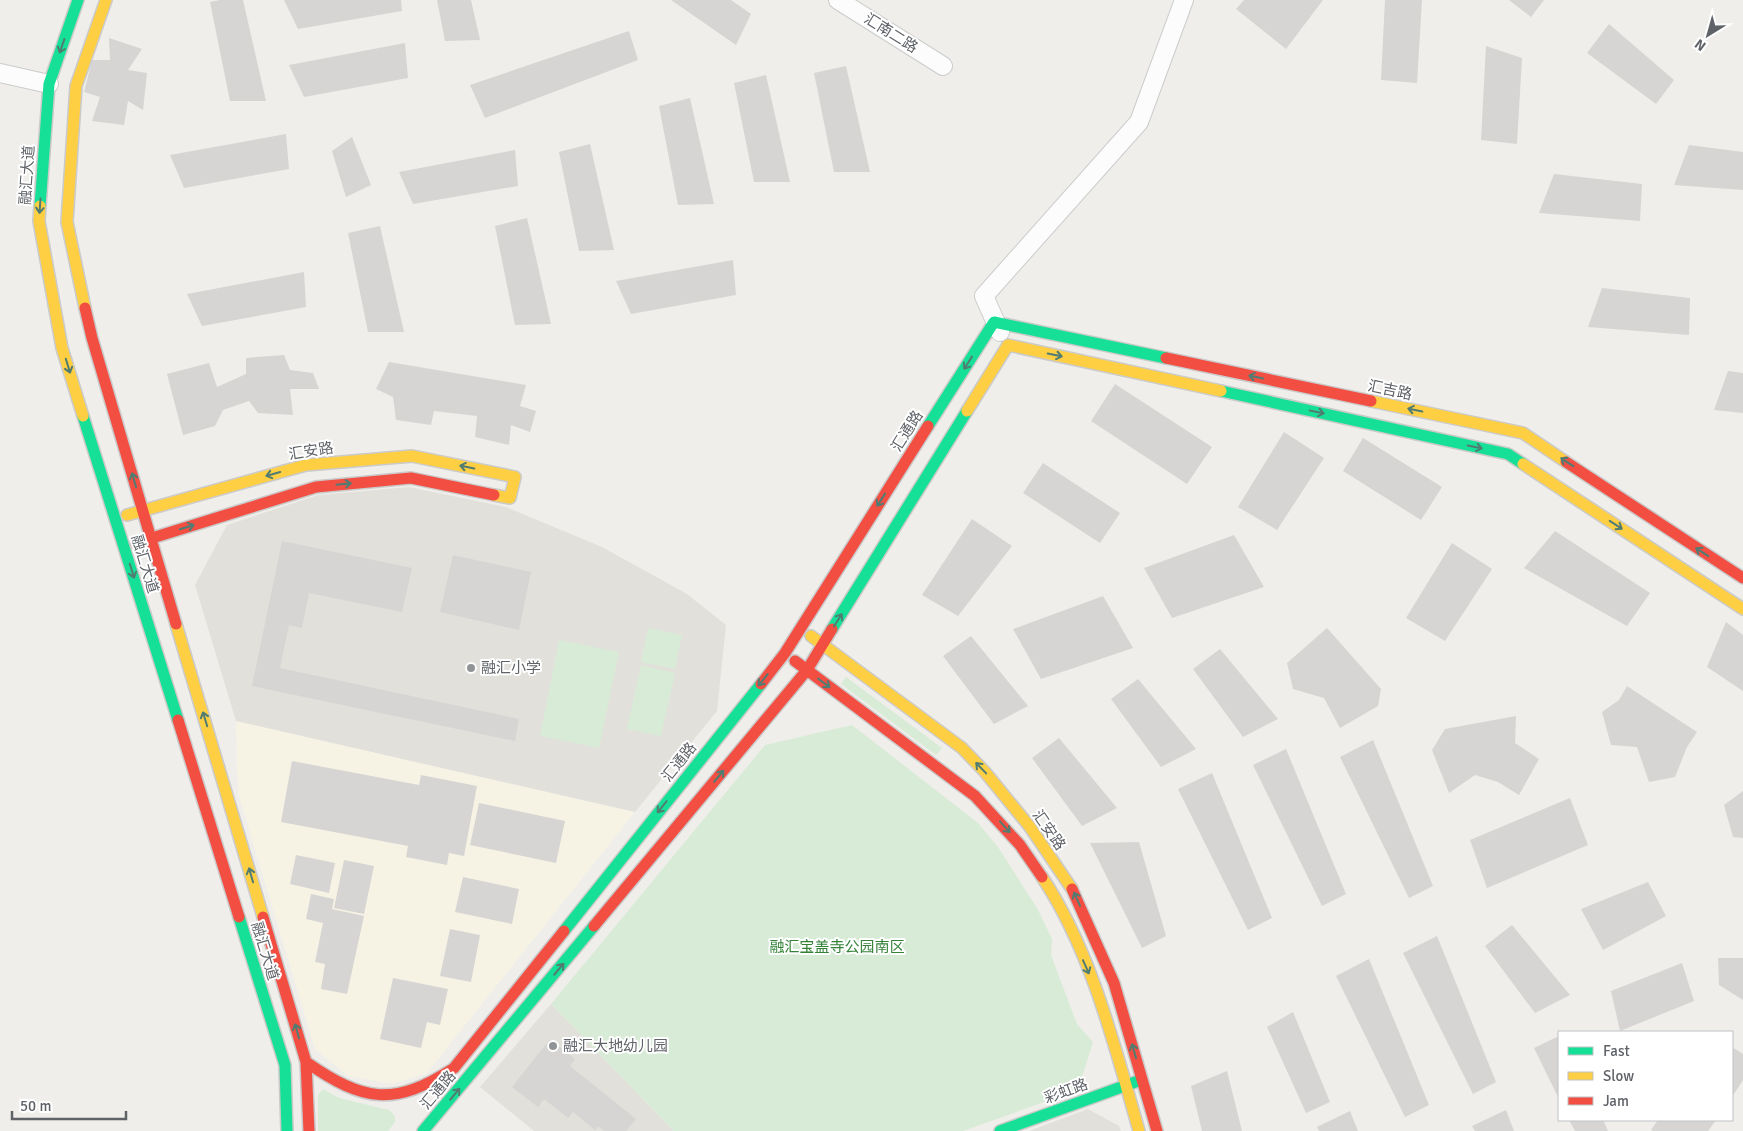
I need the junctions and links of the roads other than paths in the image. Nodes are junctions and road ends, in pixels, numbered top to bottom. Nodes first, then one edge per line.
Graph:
1 (78, 0) edge
2 (106, 0) edge
3 (838, 0) edge
4 (1184, 0) edge
5 (943, 66) dead end
6 (0, 73) edge
7 (49, 84) junction
8 (994, 322) junction
9 (1008, 345) junction
10 (143, 510) junction
11 (115, 518) junction
12 (151, 538) junction
13 (124, 546) junction
14 (1743, 578) edge
15 (1743, 609) edge
16 (800, 628) junction
17 (823, 644) junction
18 (785, 654) junction
19 (807, 670) junction
20 (306, 1062) junction
21 (1142, 1079) junction
22 (1126, 1085) junction
23 (287, 1131) edge
24 (309, 1131) edge
25 (424, 1131) edge
26 (1000, 1131) edge
27 (1139, 1131) edge
28 (1158, 1131) edge

1 -> 7 main road, 融汇大道
10 -> 2 main road, 融汇大道
3 - 5 street, 汇南二路
4 - 8 street
6 - 7 street
7 -> 11 main road, 融汇大道
8 - 9 street
14 -> 8 main road, 汇吉路
8 -> 16 main road, 汇通路
9 -> 15 main road
17 -> 9 main road, 汇通路
10 - 11 main road, 汇安路
10 - 12 main road, 融汇大道
12 -> 10 main road, 汇安路
11 - 13 main road, 融汇大道
12 - 13 main road
20 -> 12 main road, 融汇大道
13 -> 23 main road, 融汇大道
16 - 17 main road, 汇安路
16 - 18 main road, 汇通路
17 - 19 main road, 汇通路
21 -> 17 main road, 汇安路
18 - 19 main road
18 -> 20 main road, 汇通路
19 -> 22 main road
25 -> 19 main road, 汇通路
20 - 24 main road, 融汇大道
21 - 22 main road, 彩虹路
21 - 28 main road, 汇安路
22 - 26 main road, 彩虹路
22 - 27 main road

